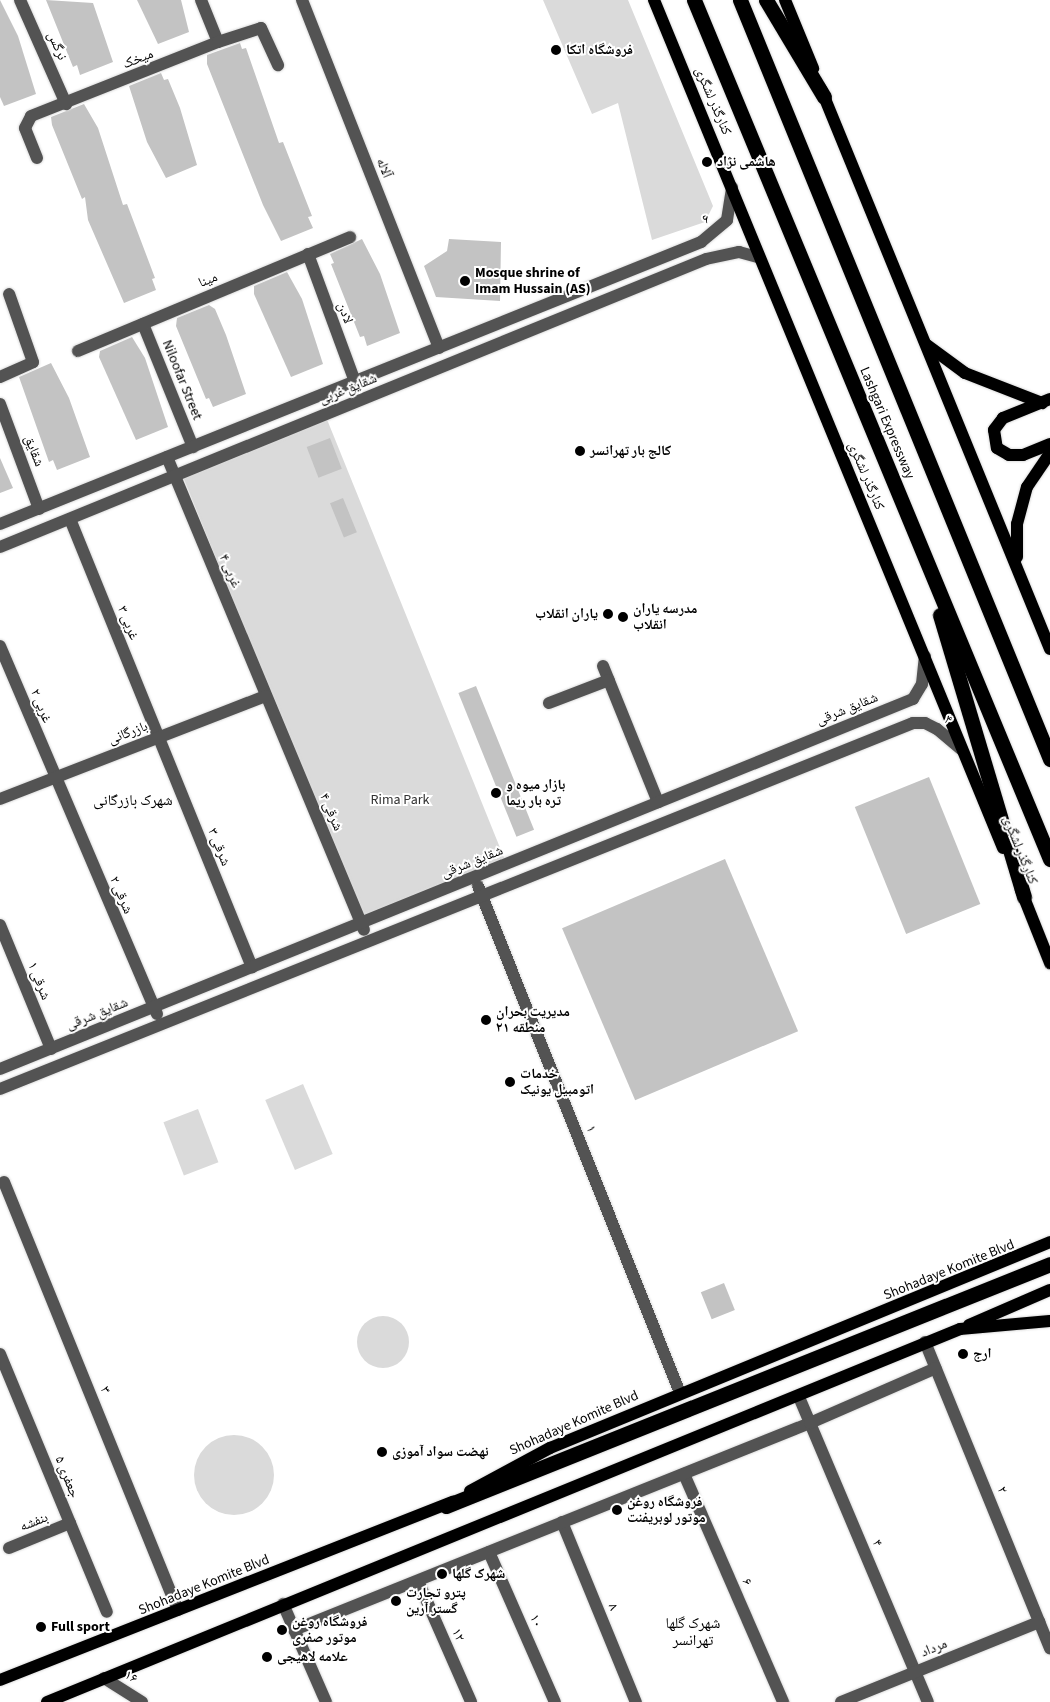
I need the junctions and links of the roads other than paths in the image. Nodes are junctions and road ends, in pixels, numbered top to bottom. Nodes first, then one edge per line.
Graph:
1 (20, 0) edge
2 (200, 0) edge
3 (302, 0) edge
4 (654, 0) edge
5 (693, 0) edge
6 (740, 0) edge
7 (766, 0) edge
8 (785, 0) edge
9 (218, 42) junction
10 (278, 65) dead end
11 (824, 96) junction
12 (66, 104) junction
13 (37, 158) dead end
14 (732, 187) junction
15 (350, 237) dead end
16 (701, 242) junction
17 (308, 254) junction
18 (758, 257) junction
19 (706, 259) junction
20 (9, 294) dead end
21 (502, 322) junction
22 (143, 324) junction
23 (510, 339) junction
24 (927, 346) junction
25 (439, 348) junction
26 (78, 351) dead end
27 (0, 377) edge
28 (355, 382) junction
29 (1046, 401) edge
30 (0, 404) edge
31 (1050, 444) edge
32 (193, 447) junction
33 (1050, 453) edge
34 (167, 457) junction
35 (175, 476) junction
36 (40, 509) junction
37 (70, 519) junction
38 (0, 524) edge
39 (915, 532) junction
40 (0, 547) edge
41 (1017, 565) junction
42 (0, 646) edge
43 (1050, 649) edge
44 (925, 656) junction
45 (603, 666) dead end
46 (609, 680) junction
47 (266, 696) junction
48 (549, 703) dead end
49 (159, 738) junction
50 (962, 750) junction
51 (1050, 759) edge
52 (55, 778) junction
53 (0, 799) edge
54 (658, 802) junction
55 (1050, 859) edge
56 (474, 877) junction
57 (481, 894) junction
58 (1024, 897) junction
59 (361, 923) junction
60 (0, 926) edge
61 (368, 940) junction
62 (1050, 963) edge
63 (252, 967) junction
64 (153, 1007) junction
65 (161, 1023) junction
66 (51, 1049) junction
67 (0, 1069) edge
68 (0, 1089) edge
69 (4, 1182) dead end
70 (1048, 1245) edge
71 (1050, 1264) edge
72 (1050, 1290) edge
73 (1050, 1321) edge
74 (960, 1329) junction
75 (925, 1342) junction
76 (0, 1354) edge
77 (936, 1368) junction
78 (680, 1393) junction
79 (799, 1397) junction
80 (810, 1423) junction
81 (684, 1474) junction
82 (446, 1506) junction
83 (562, 1522) junction
84 (70, 1523) junction
85 (9, 1548) dead end
86 (489, 1552) junction
87 (418, 1581) junction
88 (283, 1604) junction
89 (178, 1610) junction
90 (106, 1612) dead end
91 (1039, 1622) junction
92 (294, 1630) junction
93 (1050, 1649) edge
94 (916, 1672) junction
95 (104, 1678) junction
96 (0, 1680) edge
97 (47, 1702) edge
98 (142, 1702) edge
99 (326, 1702) edge
100 (470, 1702) edge
101 (556, 1702) edge
102 (636, 1702) edge
103 (783, 1702) edge
104 (841, 1702) edge
105 (928, 1702) edge

1 - 12 street, نرگس
2 - 9 street
3 - 25 street, آلاله
4 - 14 main road, کنارگذر لشگری
5 - 39 highway, Lashgari Expressway
6 - 51 highway, Lashgari Expressway
7 - 11 highway
8 - 11 main road
9 - 10 street, میخک
9 - 12 street, میخک
11 - 24 main road
12 - 13 street, میخک
14 - 16 street, ۶
14 - 18 main road, کنارگذر لشگری
15 - 17 street, مینا
16 - 19 street
16 - 21 street, شقایق غربی
17 - 22 street, مینا
17 - 28 street, لادن
18 - 19 street, شقایق غربی
18 - 44 main road, کنارگذر لشگری
19 - 23 street, شقایق غربی
20 - 27 street
21 - 23 street
21 - 25 street, شقایق غربی
22 - 26 street, مینا
22 - 32 street, Niloofar Street
23 - 35 street, شقایق غربی
24 - 29 main road
24 - 41 main road
25 - 28 street, شقایق غربی
28 - 32 street, شقایق غربی
29 - 31 main road
30 - 36 street, شقایق
32 - 34 street, شقایق غربی
33 - 41 main road
34 - 35 street, ۴ غربی
34 - 36 street, شقایق غربی
35 - 37 street, شقایق غربی
35 - 47 street, ۴ غربی
36 - 38 street, شقایق غربی
37 - 40 street, شقایق غربی
37 - 49 street, ۳ غربی
39 - 55 highway, Lashgari Expressway
39 - 58 highway
41 - 43 main road
42 - 52 street, ۲ غربی
44 - 50 main road, کنارگذر لشگری
44 - 54 street, شقایق شرقی
45 - 46 street
46 - 48 street
46 - 54 street
47 - 49 street, بازرگانی
47 - 59 street, ۴ شرقی
49 - 52 street, بازرگانی
49 - 63 street, ۳ شرقی
50 - 57 street, ۴
50 - 58 main road, کنارگذر لشگری
52 - 53 street, بازرگانی
52 - 64 street, ۲ شرقی
54 - 56 street, شقایق شرقی
56 - 57 street, ۱
56 - 59 street, شقایق شرقی
57 - 61 street
57 - 78 street, ۱
58 - 62 main road, کنارگذر لشگری
59 - 61 street, ۴ شرقی
59 - 63 street, شقایق شرقی
60 - 66 street, ۱ شرقی
61 - 65 street
63 - 64 street, شقایق شرقی
64 - 65 street, ۲ شرقی
64 - 66 street, شقایق شرقی
65 - 68 street
66 - 67 street, شقایق شرقی
69 - 89 street, ۳
70 - 78 main road, Shohadaye Komite Blvd
71 - 82 highway
72 - 74 main road
73 - 74 main road
74 - 75 main road
75 - 77 street, ۲
75 - 79 main road
76 - 84 street, جعفری ۵
77 - 80 street
77 - 91 street, ۲
78 - 82 main road, Shohadaye Komite Blvd
79 - 80 street, ۴
79 - 88 main road
80 - 81 street
80 - 94 street, ۴
81 - 83 street
81 - 103 street, ۶
82 - 89 main road, Shohadaye Komite Blvd
83 - 86 street
83 - 102 street, ۸
84 - 85 street, بنفشه
84 - 90 street, جعفری ۵
86 - 87 street
86 - 101 street, ۱۰
87 - 92 street
87 - 100 street, ۱۲
88 - 92 street
88 - 95 main road
89 - 96 main road, Shohadaye Komite Blvd
91 - 93 street, ۲
91 - 94 street, مرداد
92 - 99 street
94 - 104 street, مرداد
94 - 105 street, ۴
95 - 97 main road
95 - 98 street, ۱۶

